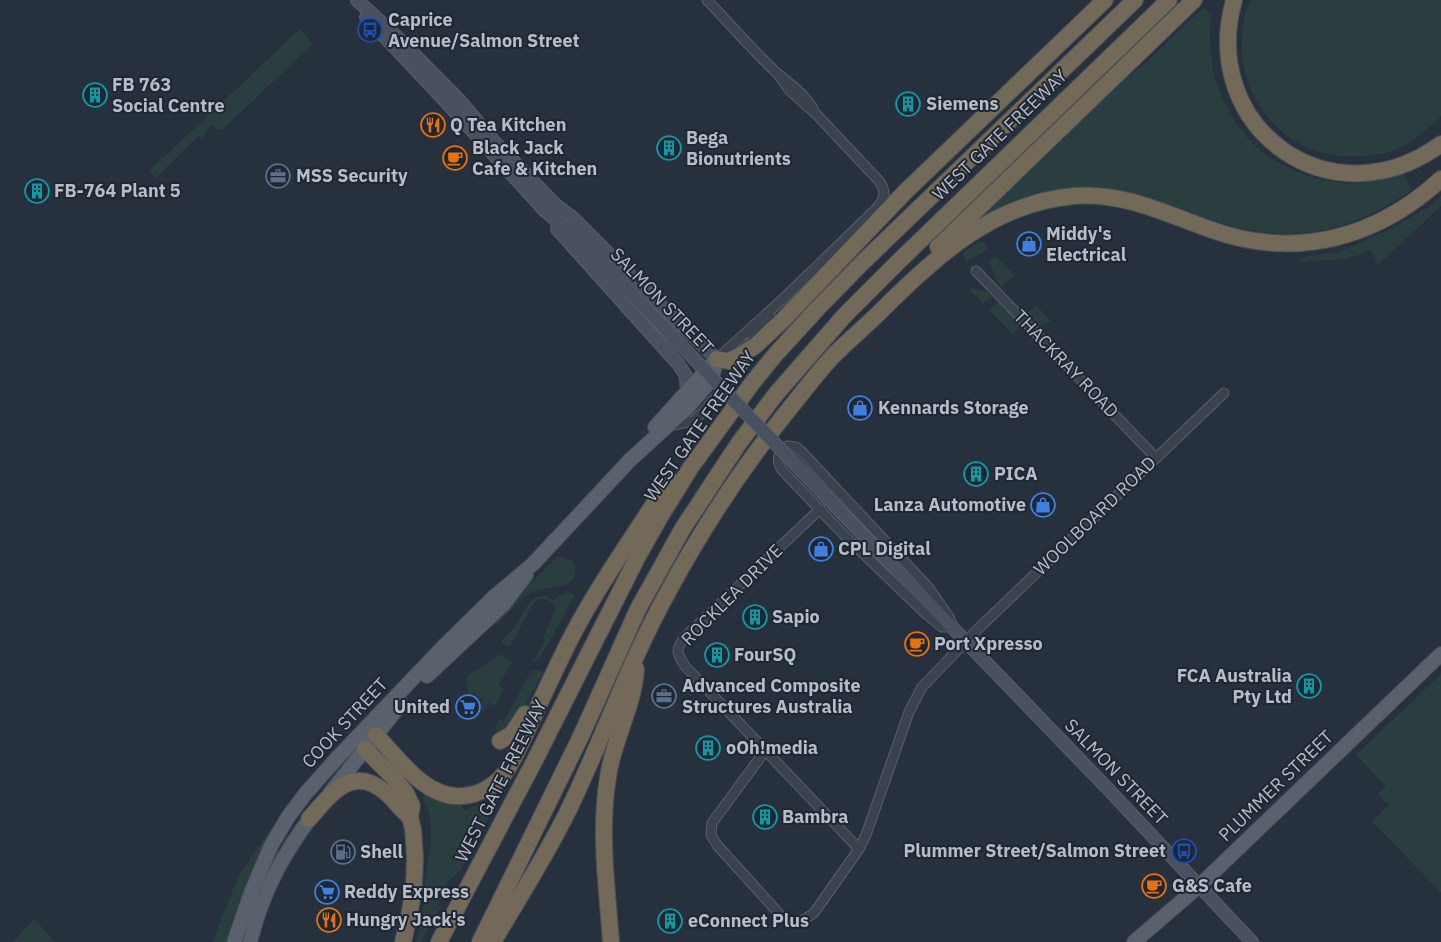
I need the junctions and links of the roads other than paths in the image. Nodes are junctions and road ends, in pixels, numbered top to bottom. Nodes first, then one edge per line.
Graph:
1 (351, 0) edge
2 (357, 0) edge
3 (707, 0) edge
4 (1105, 0) edge
5 (1135, 0) edge
6 (1169, 0) edge
7 (1194, 0) edge
8 (1234, 0) edge
9 (386, 32) junction
10 (1028, 74) junction
11 (438, 86) junction
12 (1441, 144) edge
13 (1441, 179) edge
14 (556, 205) junction
15 (544, 210) junction
16 (580, 240) junction
17 (976, 270) dead end
18 (784, 298) junction
19 (693, 336) junction
20 (749, 351) junction
21 (776, 355) junction
22 (832, 357) junction
23 (674, 358) junction
24 (717, 359) junction
25 (687, 393) junction
26 (1224, 393) dead end
27 (721, 424) junction
28 (667, 427) junction
29 (1156, 458) junction
30 (630, 460) junction
31 (820, 509) junction
32 (953, 628) junction
33 (967, 642) junction
34 (1441, 654) edge
35 (636, 655) junction
36 (561, 658) junction
37 (371, 731) junction
38 (500, 740) dead end
39 (360, 744) junction
40 (765, 751) junction
41 (410, 817) junction
42 (310, 819) junction
43 (859, 849) junction
44 (1199, 886) junction
45 (234, 942) edge
46 (250, 942) edge
47 (402, 942) edge
48 (439, 942) edge
49 (480, 942) edge
50 (493, 942) edge
51 (610, 942) edge
52 (1134, 942) edge
53 (1252, 942) edge

1 - 9 street, SALMON STREET
2 - 9 street, SALMON STREET
3 - 18 street
4 - 10 highway
5 - 21 highway, WEST GATE FREEWAY
6 - 49 highway, WEST GATE FREEWAY
7 - 22 highway
8 - 12 highway
9 - 11 street, SALMON STREET
10 - 20 highway
10 - 21 highway
11 - 14 street, SALMON STREET
11 - 15 street, SALMON STREET
13 - 22 highway
14 - 16 street, SALMON STREET
14 - 19 street, SALMON STREET
15 - 16 street, SALMON STREET
15 - 23 street, SALMON STREET
16 - 32 street, SALMON STREET, bridge
17 - 29 street, THACKRAY ROAD
18 - 20 street, COOK STREET
18 - 24 street
19 - 23 street
19 - 24 street, SALMON STREET
20 - 24 highway
20 - 28 street, COOK STREET
21 - 27 highway, WEST GATE FREEWAY
22 - 35 highway
23 - 25 street, SALMON STREET
24 - 25 main road, COOK STREET
24 - 28 main road, COOK STREET
25 - 30 main road, COOK STREET
26 - 29 street, WOOLBOARD ROAD
27 - 36 highway
27 - 48 highway, WEST GATE FREEWAY
28 - 30 main road, COOK STREET
29 - 33 street, WOOLBOARD ROAD
30 - 37 main road, COOK STREET
31 - 32 street, SALMON STREET
31 - 32 street, SALMON STREET
31 - 40 street, ROCKLEA DRIVE
32 - 33 street, SALMON STREET
33 - 43 street
33 - 44 street, SALMON STREET
34 - 44 main road, PLUMMER STREET
35 - 50 highway
35 - 51 highway
36 - 37 highway
36 - 38 highway
37 - 39 main road, COOK STREET
39 - 41 highway
39 - 42 main road, COOK STREET
39 - 45 main road, COOK STREET
40 - 43 street, ROCKLEA DRIVE
40 - 43 street
41 - 42 highway
41 - 47 highway
42 - 46 main road, COOK STREET
44 - 52 main road, PLUMMER STREET
44 - 53 street, SALMON STREET

